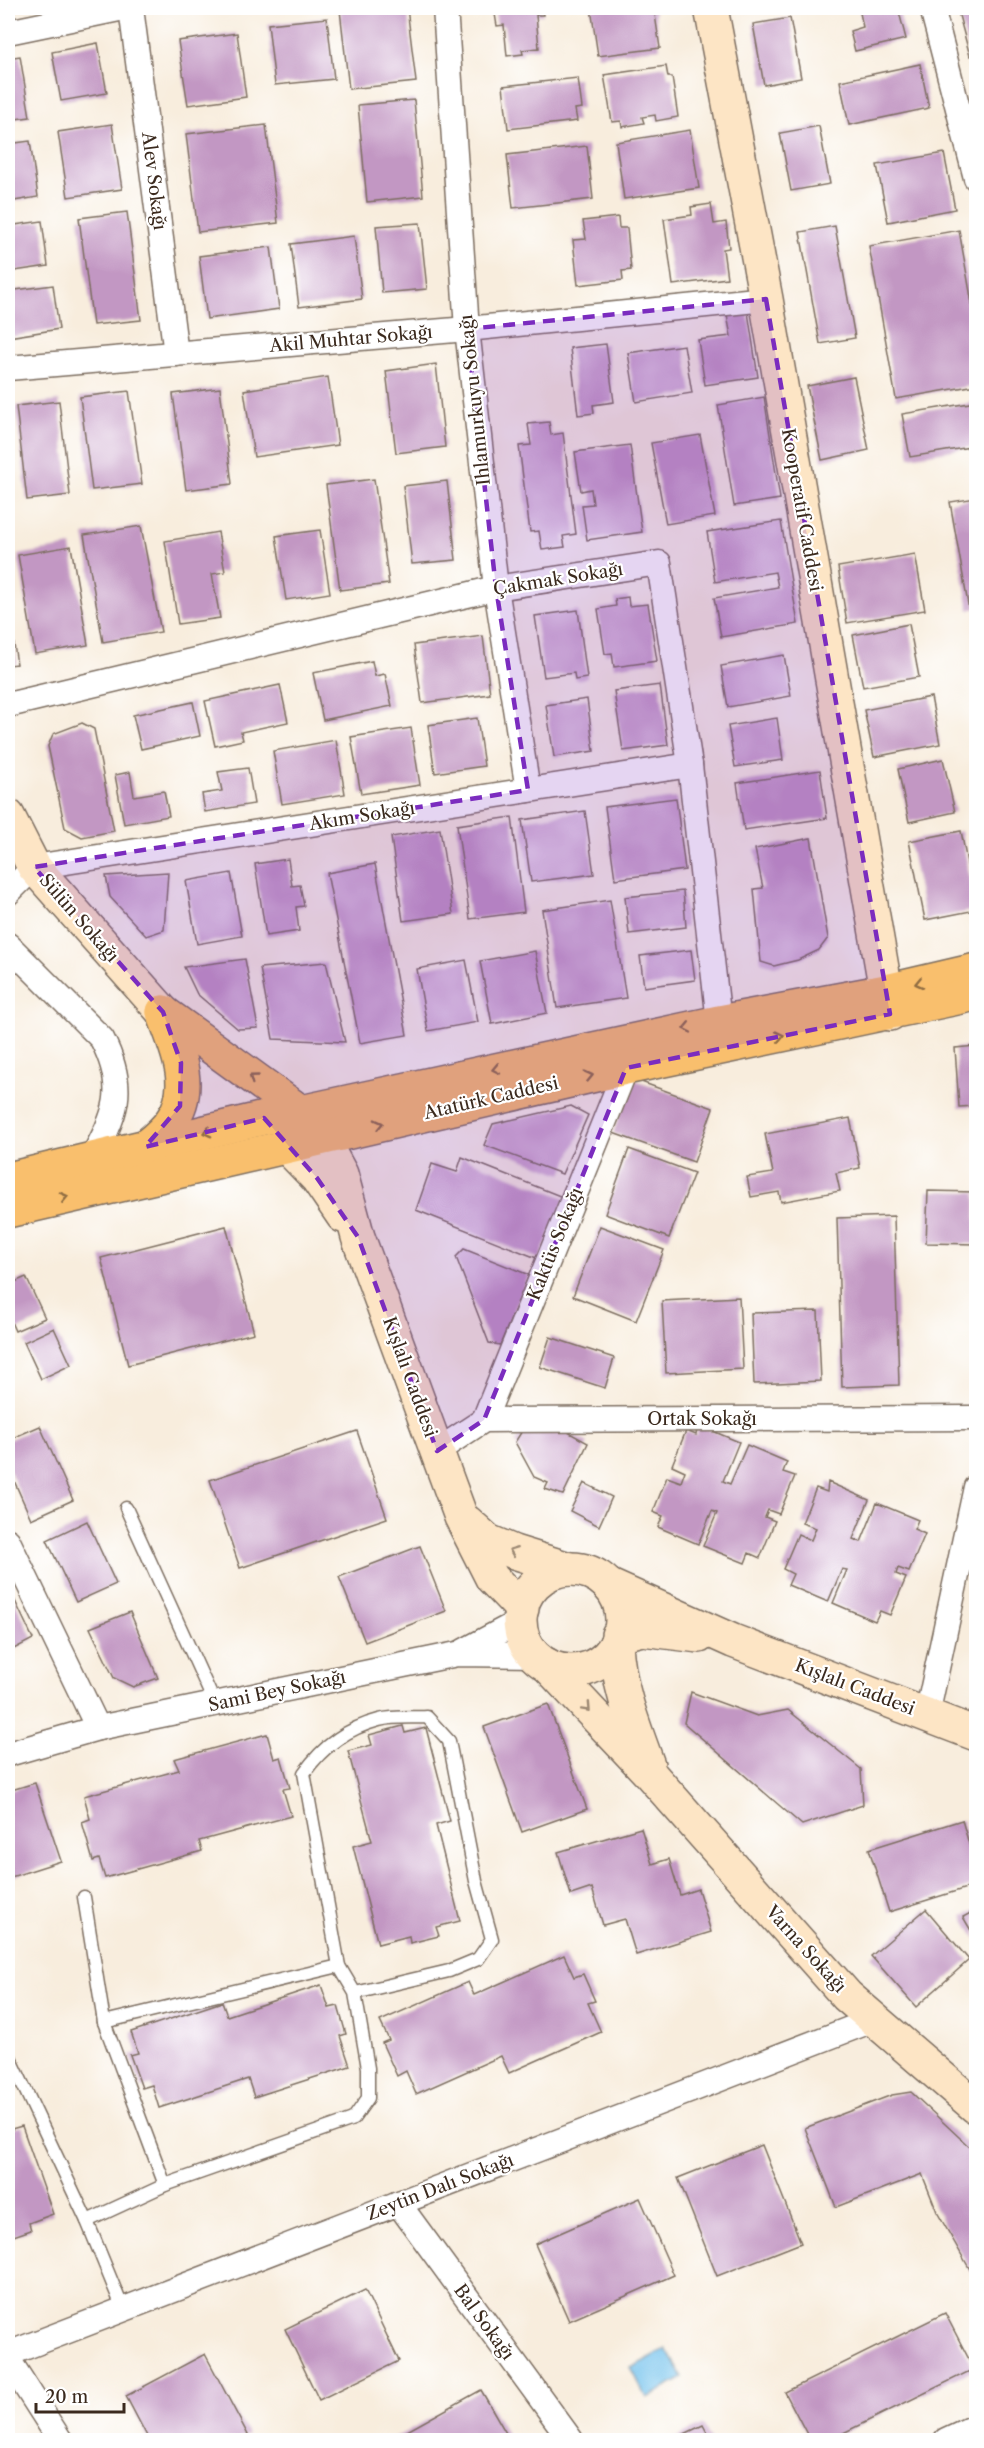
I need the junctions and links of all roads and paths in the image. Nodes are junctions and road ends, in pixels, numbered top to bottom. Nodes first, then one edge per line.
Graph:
1 (123, 8) edge
2 (131, 8) edge
3 (445, 8) edge
4 (711, 8) edge
5 (932, 8) edge
6 (8, 32) edge
7 (976, 178) edge
8 (766, 299) junction
9 (467, 329) junction
10 (176, 354) junction
11 (8, 368) edge
12 (496, 588) junction
13 (8, 705) edge
14 (690, 765) junction
15 (528, 790) junction
16 (8, 816) edge
17 (34, 867) junction
18 (8, 893) edge
19 (8, 945) edge
20 (976, 970) edge
21 (976, 994) edge
22 (887, 1003) junction
23 (163, 1012) junction
24 (718, 1022) junction
25 (626, 1068) junction
26 (301, 1112) junction
27 (264, 1118) junction
28 (321, 1137) junction
29 (286, 1146) junction
30 (145, 1147) junction
31 (91, 1160) junction
32 (8, 1179) edge
33 (8, 1211) edge
34 (358, 1237) junction
35 (976, 1418) edge
36 (484, 1420) junction
37 (437, 1451) junction
38 (976, 1487) edge
39 (126, 1508) dead end
40 (461, 1517) junction
41 (8, 1541) edge
42 (568, 1569) junction
43 (608, 1585) junction
44 (521, 1615) junction
45 (617, 1639) junction
46 (734, 1641) junction
47 (457, 1654) junction
48 (541, 1660) junction
49 (215, 1704) junction
50 (927, 1715) junction
51 (98, 1728) junction
52 (976, 1734) edge
53 (8, 1754) edge
54 (651, 1775) junction
55 (84, 1897) dead end
56 (339, 1966) junction
57 (355, 1993) junction
58 (873, 2020) junction
59 (104, 2022) junction
60 (8, 2053) edge
61 (976, 2107) edge
62 (165, 2185) junction
63 (398, 2203) junction
64 (87, 2222) junction
65 (123, 2309) junction
66 (8, 2354) edge
67 (8, 2359) edge
68 (976, 2426) edge
69 (60, 2440) edge
70 (571, 2440) edge
71 (946, 2440) edge

1 - 6 street
2 - 10 street, Alev Sokağı
3 - 9 street, Ihlamurkuyu Sokağı
4 - 8 street, Kooperatif Caddesi
5 - 7 street
8 - 9 street, Akil Muhtar Sokağı
8 - 22 street, Kooperatif Caddesi
9 - 10 street, Akil Muhtar Sokağı
9 - 12 street, Ihlamurkuyu Sokağı
10 - 11 street, Akil Muhtar Sokağı
12 - 13 street, Çakmak Sokağı
12 - 14 street, Çakmak Sokağı
12 - 15 street, Ihlamurkuyu Sokağı
14 - 15 street, Akım Sokağı
14 - 24 street, Çakmak Sokağı
15 - 17 street, Akım Sokağı
16 - 17 street, Sülün Sokağı
17 - 18 street
17 - 23 street, Sülün Sokağı
19 - 31 street
20 -> 22 main road, Atatürk Caddesi
21 - 22 main road, Atatürk Caddesi
22 - 24 main road, Atatürk Caddesi
25 -> 22 main road, Atatürk Caddesi
26 -> 23 main road
23 - 27 main road
23 - 30 main road
24 -> 26 main road, Atatürk Caddesi
28 -> 25 main road, Atatürk Caddesi
25 - 36 street, Kaktüs Sokağı
26 - 27 main road, Atatürk Caddesi
26 - 28 main road
27 - 29 main road
27 -> 30 main road, Atatürk Caddesi
28 - 29 main road, Atatürk Caddesi
28 - 34 street, Kışlalı Caddesi
33 -> 29 main road, Atatürk Caddesi
29 - 34 street, Kışlalı Caddesi
30 - 31 main road, Atatürk Caddesi
31 - 32 main road, Atatürk Caddesi
34 - 37 street, Kışlalı Caddesi
35 - 36 street, Ortak Sokağı
36 - 37 street
37 - 40 street, Kışlalı Caddesi
38 - 50 street
39 - 49 lane
42 -> 40 street
40 - 44 street, Kışlalı Caddesi
41 - 51 street
42 - 43 street
42 - 44 street
43 - 45 street
43 - 46 street, Kışlalı Caddesi
44 - 47 street
44 - 48 street
45 - 46 street, Kışlalı Caddesi
45 - 48 street
45 - 54 street
46 - 50 street, Kışlalı Caddesi
47 - 48 street
47 - 49 street, Sami Bey Sokağı
48 -> 54 street, Varna Sokağı
49 - 51 street, Sami Bey Sokağı
50 - 52 street, Kışlalı Caddesi
51 - 53 street, Sami Bey Sokağı
54 - 58 street, Varna Sokağı
55 - 59 lane
56 - 57 lane
56 - 57 lane
56 - 59 lane
57 - 62 lane
58 - 61 street, Varna Sokağı
58 - 63 street, Zeytin Dalı Sokağı
59 - 62 lane
60 - 64 lane
62 - 64 lane
63 - 65 street, Zeytin Dalı Sokağı
63 - 70 street, Bal Sokağı
64 - 65 lane
65 - 66 street, Zeytin Dalı Sokağı
67 - 69 street
68 - 71 street

